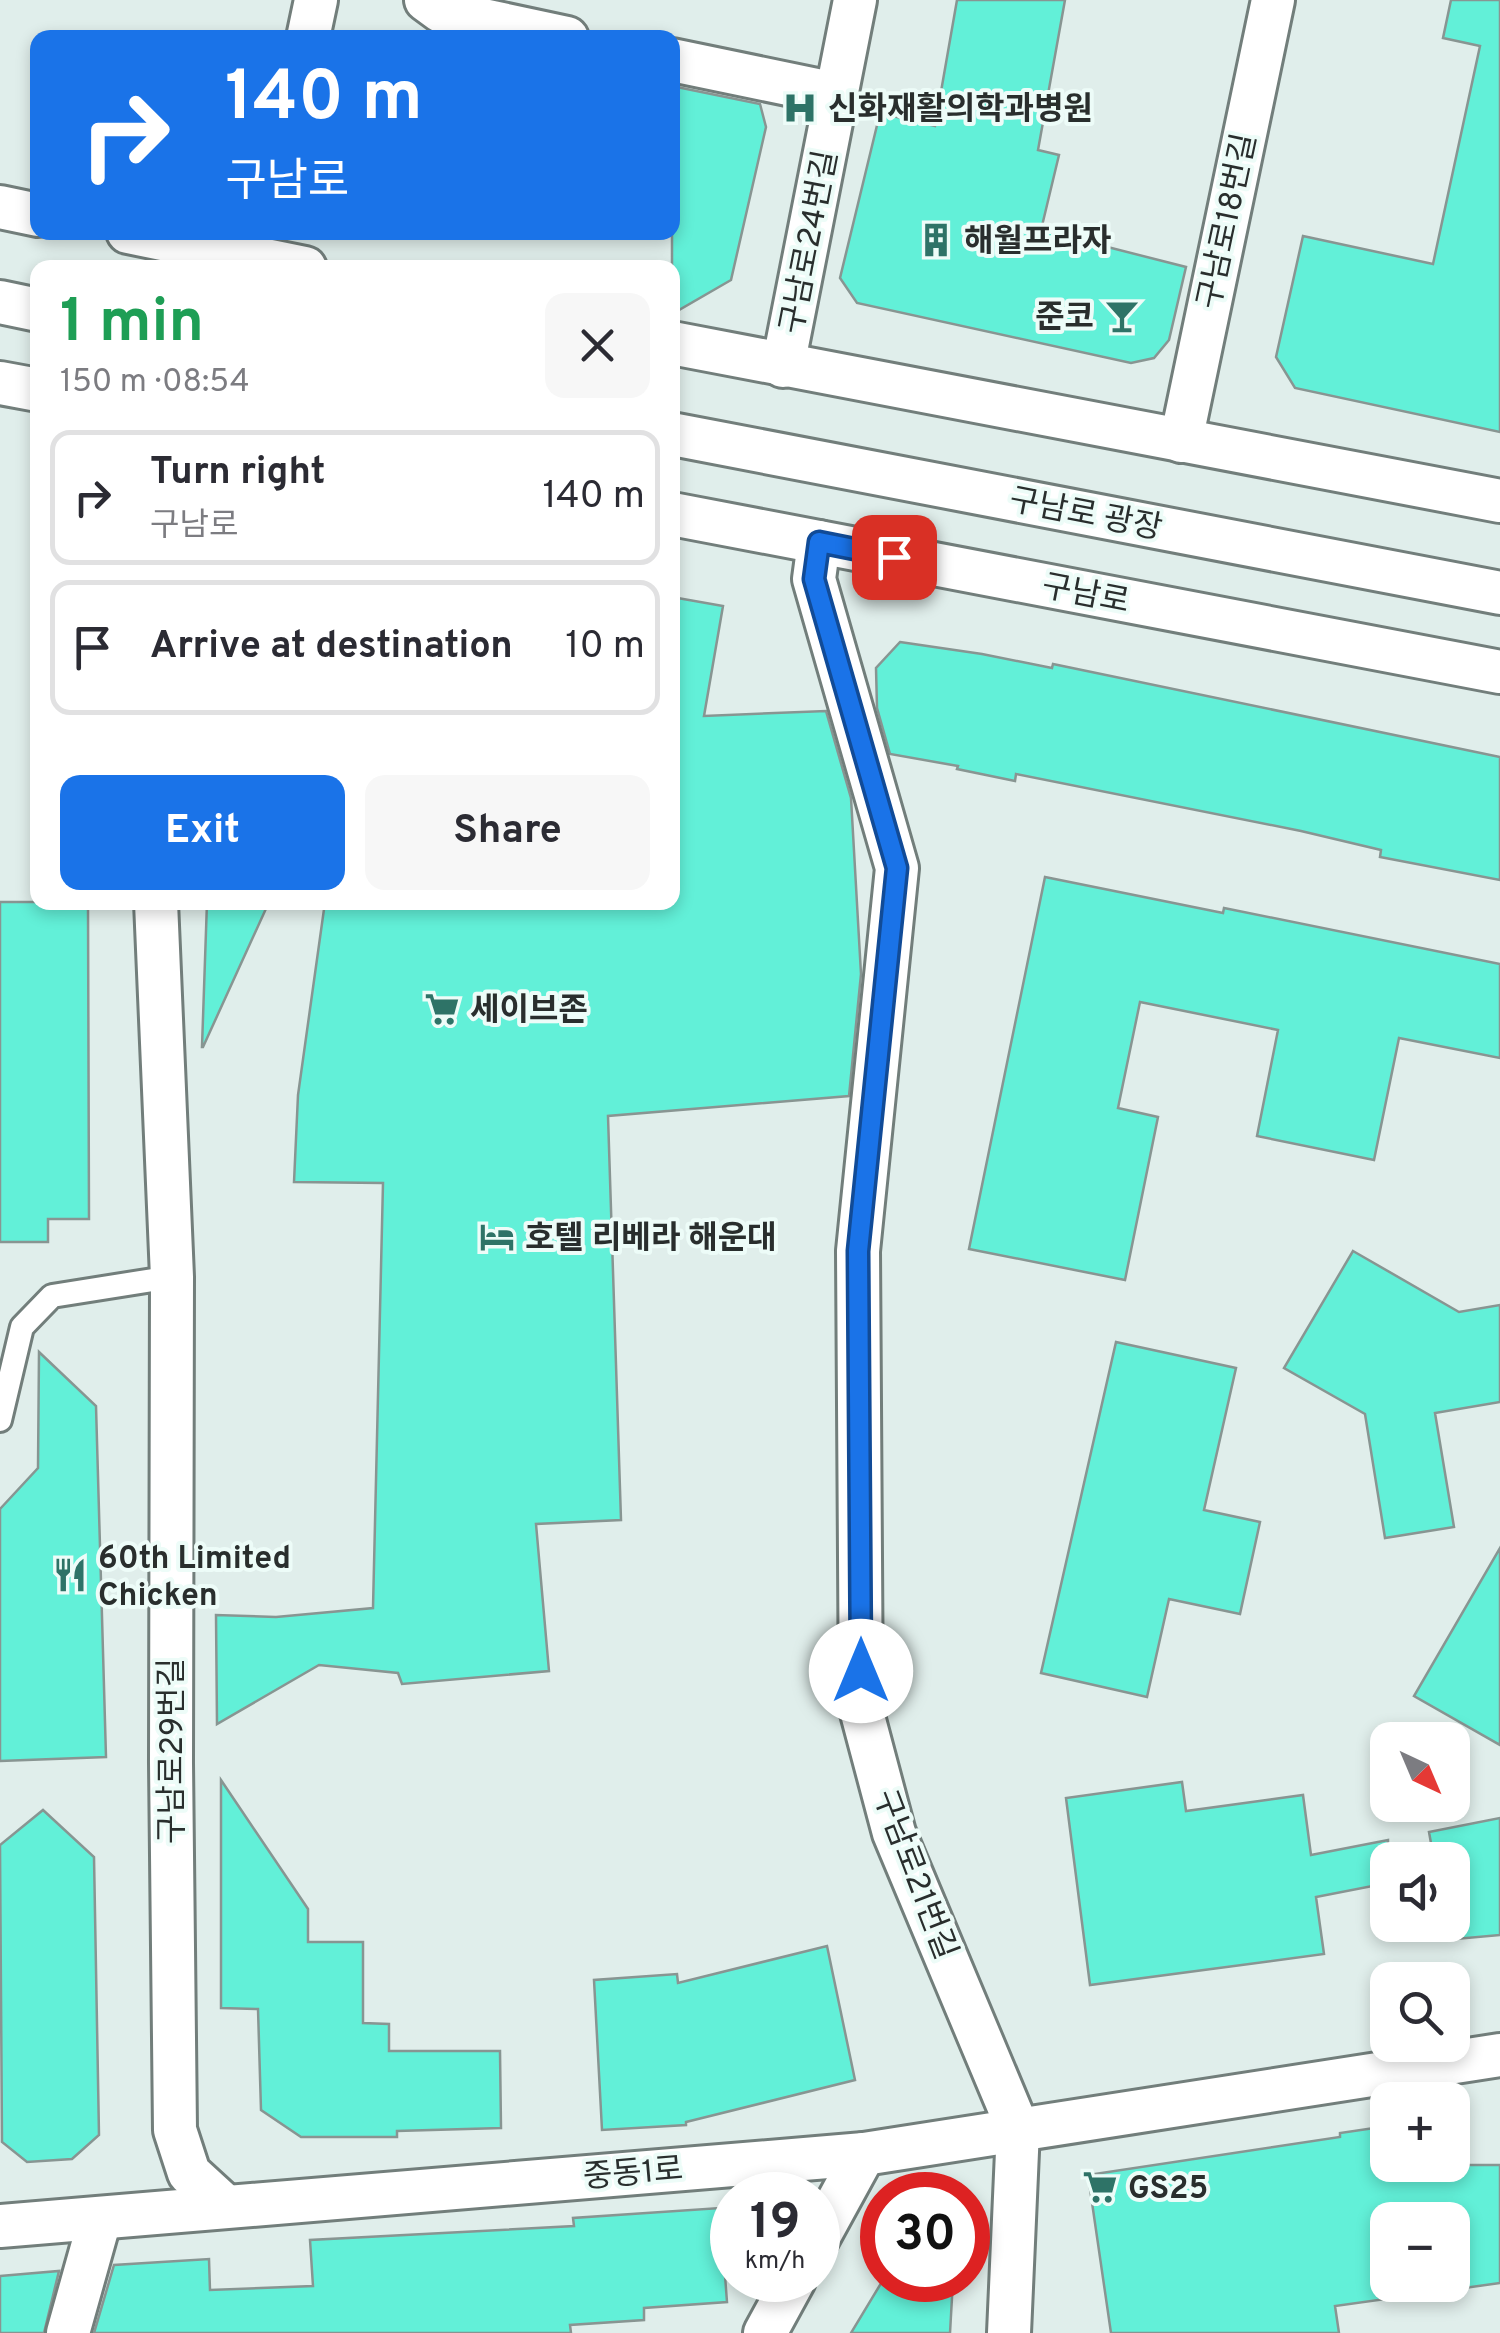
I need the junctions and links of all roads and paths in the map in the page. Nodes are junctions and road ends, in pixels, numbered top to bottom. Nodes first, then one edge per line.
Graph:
1 (316, 0) edge
2 (426, 0) edge
3 (855, 0) edge
4 (1272, 0) edge
5 (310, 30) edge
6 (530, 30) edge
7 (680, 62) edge
8 (836, 94) junction
9 (0, 208) edge
10 (30, 214) edge
11 (206, 240) edge
12 (264, 246) edge
13 (290, 260) edge
14 (0, 302) edge
15 (30, 308) edge
16 (680, 345) edge
17 (784, 366) junction
18 (0, 383) edge
19 (30, 389) edge
20 (680, 436) edge
21 (1181, 441) junction
22 (1500, 501) edge
23 (680, 516) edge
24 (819, 542) junction
25 (1500, 593) edge
26 (1500, 672) edge
27 (156, 910) edge
28 (172, 1278) junction
29 (0, 1420) edge
30 (1500, 2054) edge
31 (1018, 2129) junction
32 (864, 2154) junction
33 (840, 2198) edge
34 (224, 2206) junction
35 (100, 2219) junction
36 (0, 2226) edge
37 (782, 2302) edge
38 (68, 2333) edge
39 (766, 2333) edge
40 (1009, 2333) edge

1 - 5 street
2 - 6 street
3 - 8 street, 구남로24번길
4 - 21 street, 구남로18번길
7 - 8 street
8 - 17 street, 구남로24번길
9 - 10 street
11 - 12 street
12 - 13 street
14 - 15 street
16 - 17 street
17 - 21 street
18 - 19 street
20 - 25 street, 구남로 광장
21 - 22 street
23 - 24 street, 구남로
24 - 26 street, 구남로
24 - 31 street, 구남로21번길
27 - 28 street, 구남로29번길
28 - 29 lane
28 - 34 street, 구남로29번길
30 - 31 street, 중동1로
31 - 32 street, 중동1로
31 - 40 street
32 - 33 street
32 - 34 street, 중동1로
34 - 35 street, 중동1로
35 - 36 street, 중동1로
35 - 38 street
37 - 39 street

